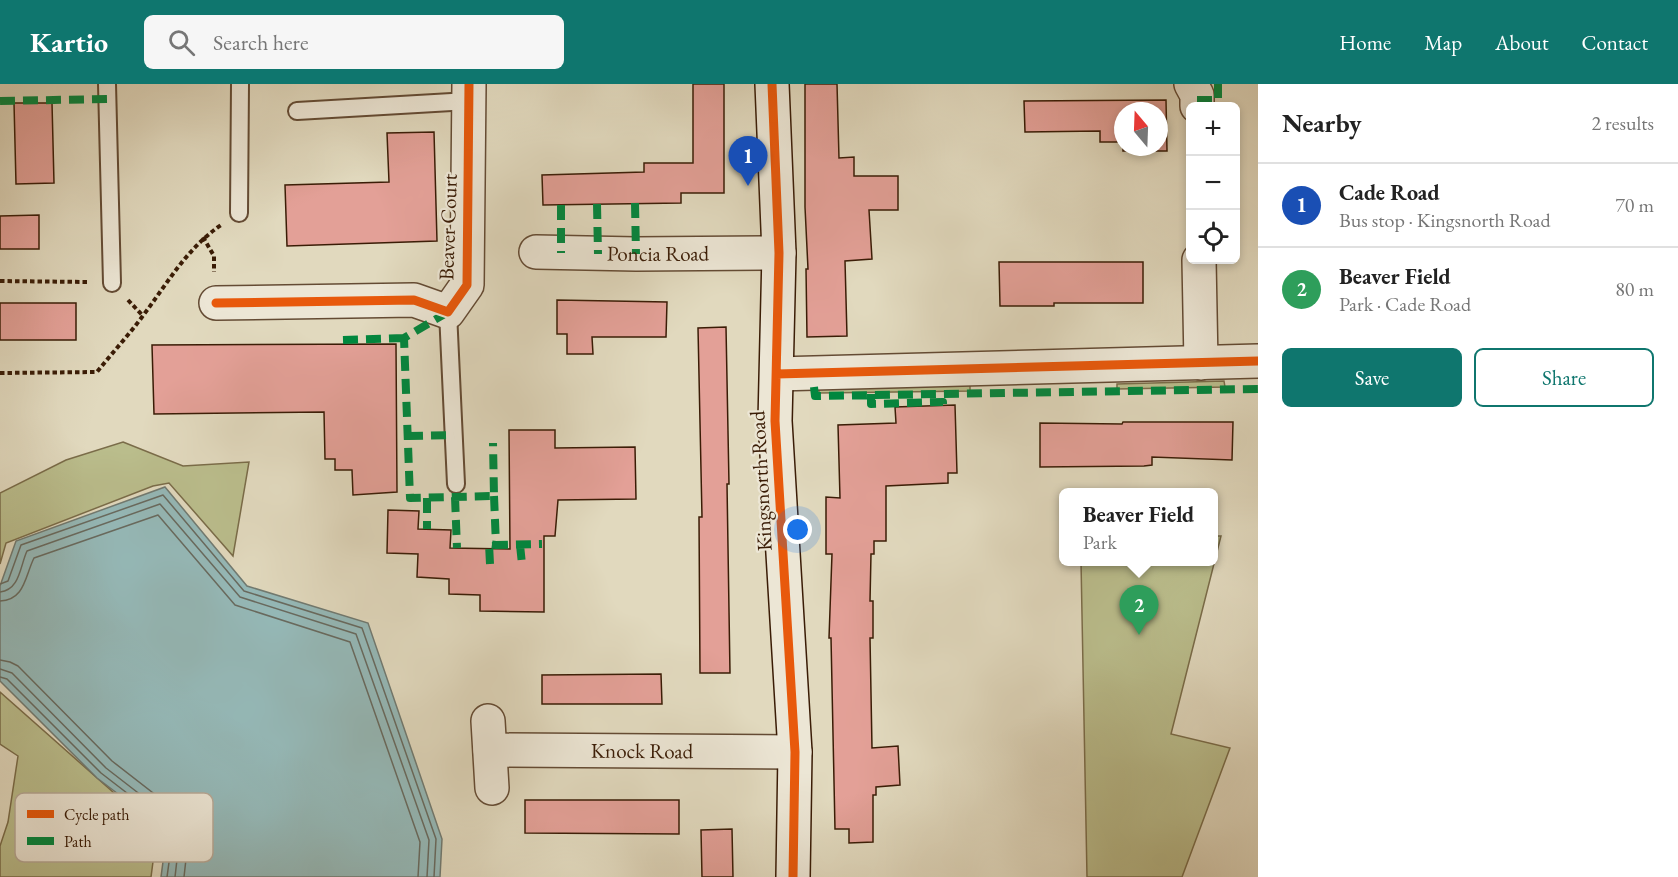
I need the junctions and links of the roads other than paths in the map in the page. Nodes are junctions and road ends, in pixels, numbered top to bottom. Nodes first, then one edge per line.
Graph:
1 (107, 84) edge
2 (240, 84) edge
3 (772, 84) edge
4 (1191, 84) edge
5 (469, 92) edge
6 (1197, 102) edge
7 (297, 111) dead end
8 (239, 213) road end
9 (536, 252) dead end
10 (779, 253) junction
11 (1199, 264) edge
12 (112, 282) road end
13 (216, 303) dead end
14 (448, 312) junction
15 (1258, 361) edge
16 (1201, 363) junction
17 (777, 374) junction
18 (456, 484) dead end
19 (795, 752) junction
20 (492, 788) dead end
21 (793, 877) edge

1 - 12 lane
2 - 8 lane
3 - 10 street, Kingsnorth Road
4 - 6 street
5 - 7 lane
5 - 14 street, Beaver Court
9 - 10 street, Poncia Road
10 - 17 street, Kingsnorth Road
11 - 16 street
13 - 14 street, Beaver Court
14 - 18 lane
15 - 16 street
16 - 17 street
17 - 19 street, Kingsnorth Road
19 - 20 street, Knock Road
19 - 21 street, Kingsnorth Road

